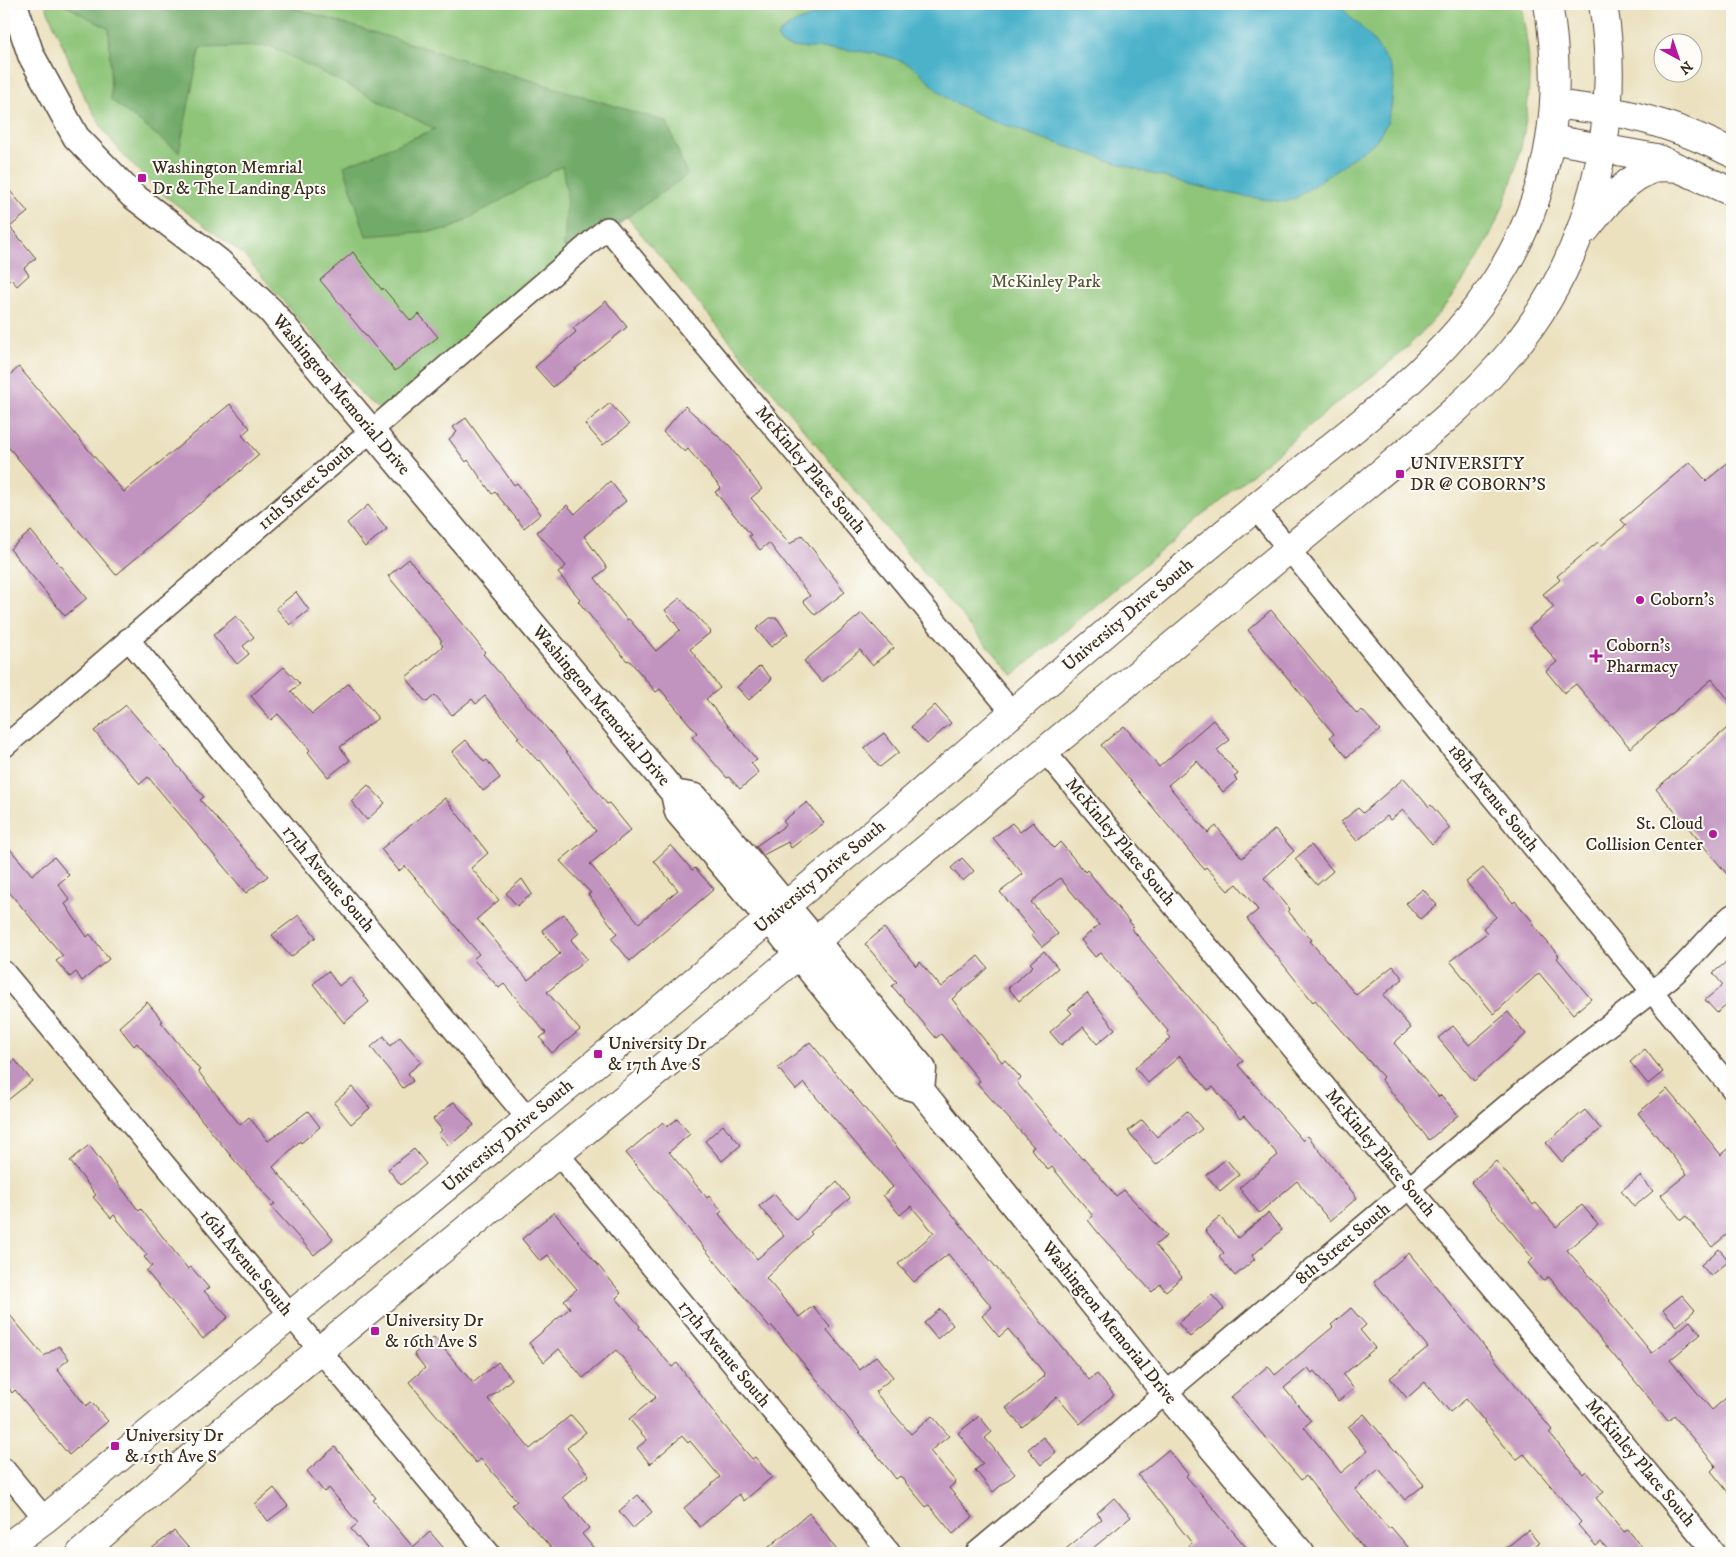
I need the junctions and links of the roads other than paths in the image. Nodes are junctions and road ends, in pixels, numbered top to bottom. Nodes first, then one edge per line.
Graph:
1 (14, 4) edge
2 (1548, 4) edge
3 (1603, 4) edge
4 (1556, 104) junction
5 (1607, 110) junction
6 (1551, 139) junction
7 (1602, 147) junction
8 (1732, 153) edge
9 (1681, 168) junction
10 (1732, 192) edge
11 (607, 228) joint
12 (1573, 246) junction
13 (370, 432) junction
14 (1255, 508) junction
15 (1290, 549) junction
16 (128, 639) junction
17 (1012, 712) junction
18 (4, 747) edge
19 (1045, 752) junction
20 (778, 912) junction
21 (1732, 915) edge
22 (807, 949) junction
23 (4, 972) edge
24 (1652, 992) junction
25 (1732, 1089) edge
26 (528, 1119) junction
27 (558, 1154) junction
28 (1409, 1188) junction
29 (290, 1316) junction
30 (320, 1351) junction
31 (1166, 1393) junction
32 (4, 1469) edge
33 (45, 1519) junction
34 (4, 1549) edge
35 (82, 1553) edge
36 (489, 1553) edge
37 (890, 1553) edge
38 (976, 1553) edge
39 (1302, 1553) edge
40 (1715, 1553) edge

1 - 13 street, Washington Memorial Drive
2 - 4 main road, University Drive South
3 - 5 main road
4 - 5 main road
4 - 6 main road, University Drive South
5 - 7 main road
5 - 8 main road
6 - 7 main road
6 - 14 main road, University Drive South
7 - 9 main road
7 - 12 main road
9 - 10 main road
9 - 12 main road
11 - 13 street, 11th Street South
11 - 17 street, McKinley Place South
12 - 15 main road
13 - 16 street, 11th Street South
13 - 20 street, Washington Memorial Drive
14 - 15 street, 18th Avenue South
14 - 17 main road, University Drive South
15 - 19 main road
15 - 24 street, 18th Avenue South
16 - 18 street, 11th Street South
16 - 26 street, 17th Avenue South
17 - 20 main road, University Drive South
19 - 22 main road
19 - 28 street, McKinley Place South
20 - 22 street, Washington Memorial Drive
20 - 26 main road, University Drive South
21 - 24 street, 8th Street South
22 - 27 main road
22 - 31 street, Washington Memorial Drive
23 - 29 street, 16th Avenue South
24 - 25 street, 18th Avenue South
24 - 28 street, 8th Street South
26 - 29 main road, University Drive South
27 - 30 main road
27 - 37 street, 17th Avenue South
28 - 31 street, 8th Street South
28 - 40 street, McKinley Place South
29 - 30 street, 16th Avenue South
29 - 33 main road, University Drive South
30 - 35 main road
30 - 36 street, 16th Avenue South
31 - 38 street, 8th Street South
31 - 39 street, Washington Memorial Drive
32 - 33 street
33 - 34 main road, University Drive South

